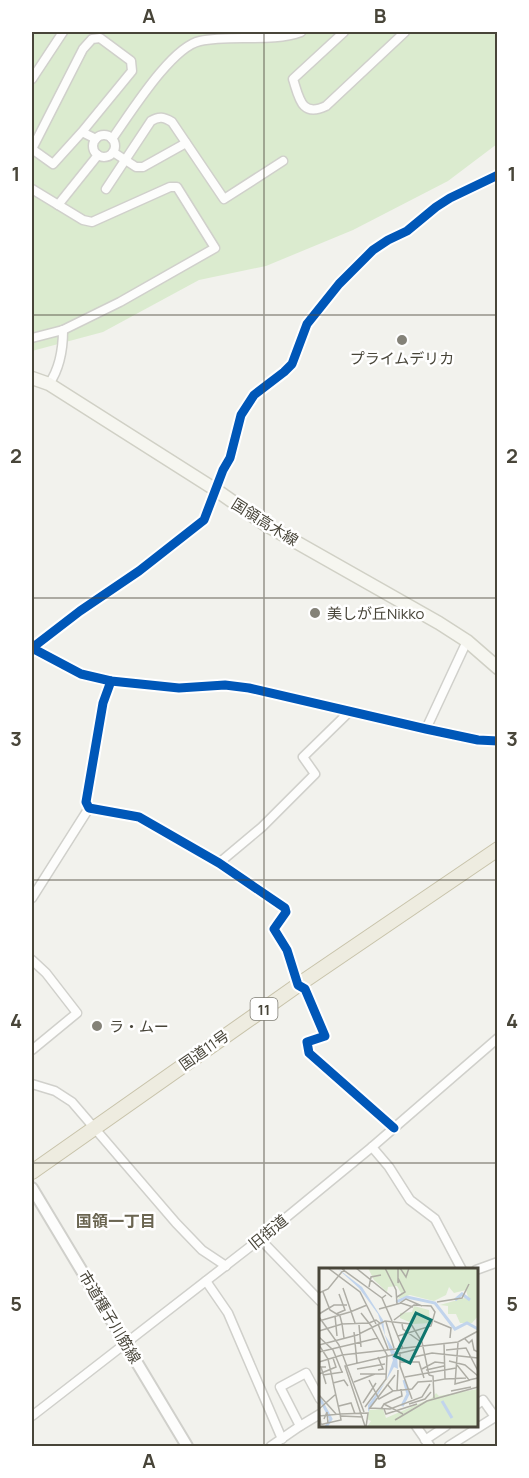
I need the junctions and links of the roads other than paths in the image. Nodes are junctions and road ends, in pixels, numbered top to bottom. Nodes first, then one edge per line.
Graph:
1 (63, 32) edge
2 (301, 32) edge
3 (344, 32) edge
4 (405, 32) edge
5 (32, 80) edge
6 (82, 132) junction
7 (96, 139) junction
8 (112, 139) junction
9 (186, 143) junction
10 (113, 152) junction
11 (98, 155) junction
12 (124, 160) junction
13 (282, 161) dead end
14 (498, 175) edge
15 (32, 189) edge
16 (106, 189) dead end
17 (58, 205) junction
18 (63, 330) junction
19 (32, 338) edge
20 (32, 378) edge
21 (50, 384) junction
22 (216, 490) junction
23 (467, 641) junction
24 (498, 668) edge
25 (111, 681) junction
26 (348, 711) junction
27 (426, 729) junction
28 (498, 741) edge
29 (89, 808) junction
30 (498, 849) edge
31 (219, 863) junction
32 (32, 897) edge
33 (32, 960) edge
34 (298, 985) junction
35 (498, 1038) edge
36 (32, 1050) edge
37 (32, 1084) edge
38 (93, 1128) junction
39 (394, 1128) junction
40 (372, 1147) junction
41 (32, 1172) edge
42 (32, 1188) edge
43 (260, 1239) junction
44 (498, 1262) edge
45 (226, 1266) junction
46 (461, 1268) edge
47 (478, 1268) edge
48 (206, 1281) junction
49 (319, 1299) edge
50 (126, 1343) junction
51 (319, 1395) edge
52 (478, 1404) edge
53 (32, 1415) edge
54 (319, 1415) edge
55 (300, 1426) junction
56 (417, 1427) edge
57 (444, 1427) edge
58 (282, 1439) junction
59 (428, 1443) edge
60 (187, 1446) edge
61 (272, 1446) edge
62 (449, 1446) edge

1 - 5 street
2 - 8 street
3 - 4 street
6 - 6 street
6 - 7 street
7 - 8 street
7 - 11 street
8 - 10 street
9 - 12 street
9 - 12 street
9 - 13 street
10 - 11 street
10 - 12 street
11 - 17 street
12 - 16 street
14 - 22 street
15 - 17 street
17 - 18 street
18 - 19 street
18 - 21 street
20 - 21 main road, 国領高木線
21 - 22 main road, 国領高木線
22 - 23 main road, 国領高木線
22 - 25 street
23 - 24 main road, 国領高木線
23 - 27 street
25 - 26 street
25 - 29 street
26 - 27 street
26 - 31 street
27 - 28 street
29 - 31 street
29 - 32 street
30 - 34 highway, 国道11号 / 11
31 - 34 street
33 - 36 street
34 - 38 highway, 国道11号 / 11
34 - 39 street
35 - 39 street, 旧街道
37 - 38 street
38 - 41 highway, 国道11号 / 11
38 - 45 street
39 - 40 street, 旧街道
40 - 43 street, 旧街道
40 - 46 street
42 - 50 street, 市道種子川筋線
43 - 45 street, 旧街道
43 - 49 street
44 - 47 street
45 - 48 street, 旧街道
48 - 50 street, 旧街道
48 - 58 street
50 - 53 street, 旧街道
50 - 60 street, 市道種子川筋線
51 - 55 street
52 - 62 street
54 - 55 street
55 - 58 street
56 - 59 street
57 - 59 street
58 - 61 street

